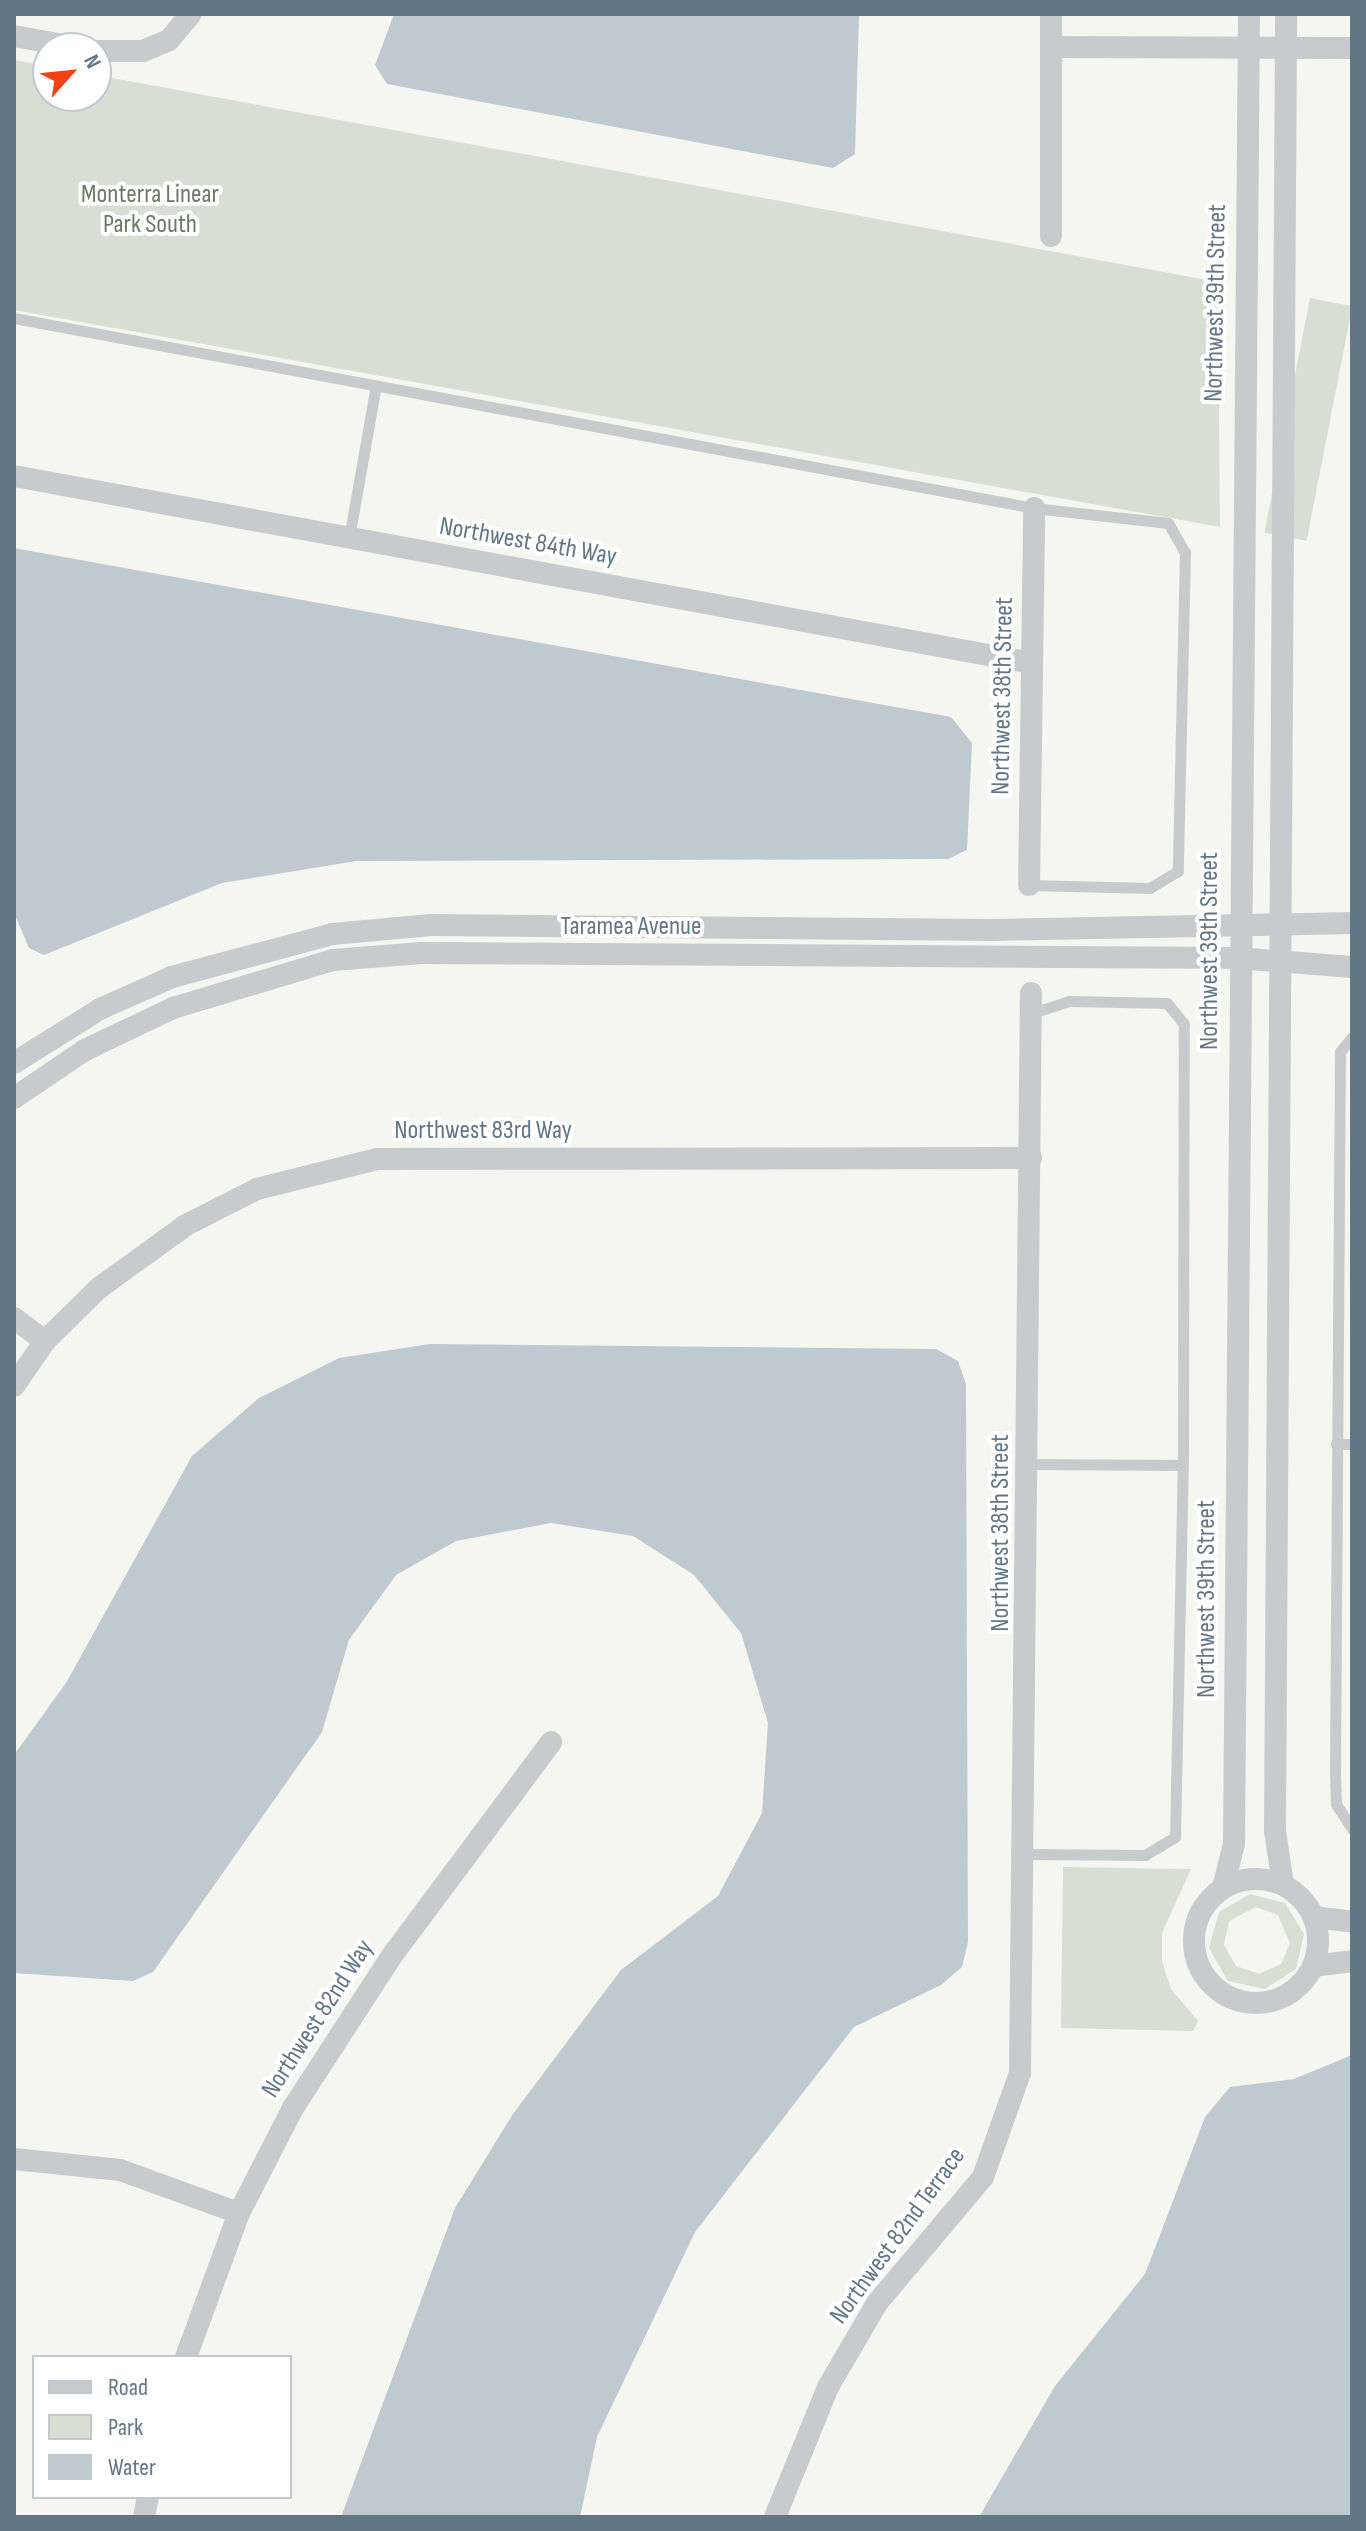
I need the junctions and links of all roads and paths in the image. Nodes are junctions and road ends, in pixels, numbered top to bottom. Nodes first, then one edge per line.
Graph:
1 (191, 14) edge
2 (1051, 14) edge
3 (1249, 14) edge
4 (1286, 14) edge
5 (1051, 47) junction
6 (1248, 47) junction
7 (1288, 47) junction
8 (1352, 48) edge
9 (112, 51) edge
10 (1051, 236) dead end
11 (14, 318) edge
12 (376, 385) junction
13 (14, 476) edge
14 (1034, 508) junction
15 (349, 538) junction
16 (1032, 663) junction
17 (1029, 885) joint
18 (1352, 923) edge
19 (1279, 924) junction
20 (1238, 928) junction
21 (1238, 958) junction
22 (1278, 963) junction
23 (1352, 967) edge
24 (1031, 1003) joint
25 (1352, 1037) edge
26 (14, 1063) edge
27 (14, 1098) edge
28 (1031, 1158) junction
29 (14, 1318) edge
30 (45, 1341) junction
31 (16, 1375) edge
32 (1336, 1444) junction
33 (1352, 1444) edge
34 (1029, 1464) junction
35 (1182, 1465) junction
36 (551, 1742) dead end
37 (1352, 1829) edge
38 (1027, 1854) junction
39 (1283, 1884) junction
40 (1223, 1888) junction
41 (1314, 1917) junction
42 (1352, 1922) edge
43 (1352, 1961) edge
44 (1313, 1966) junction
45 (1020, 2073) joint
46 (14, 2159) edge
47 (239, 2213) junction
48 (187, 2355) edge
49 (775, 2517) edge

1 - 9 street
2 - 5 street
3 - 6 street, Northwest 39th Street
4 - 7 street
5 - 6 street
5 - 10 street
6 - 7 street
6 - 20 street, Northwest 39th Street
7 - 8 street
7 - 19 street
11 - 12 lane
12 - 14 lane
12 - 15 lane
13 - 15 street, Northwest 84th Way
14 - 16 street, Northwest 38th Street
14 - 17 lane
15 - 16 street, Northwest 84th Way
16 - 17 street, Northwest 38th Street
18 - 19 street, Taramea Avenue
19 - 20 street, Taramea Avenue
19 - 22 street
20 - 21 street, Northwest 39th Street
20 - 26 street, Taramea Avenue
21 - 22 street, Taramea Avenue
21 - 27 street, Taramea Avenue
21 - 40 street, Northwest 39th Street
22 - 23 street, Taramea Avenue
22 - 39 street
24 - 28 street, Northwest 38th Street
24 - 35 lane
25 - 32 lane
28 - 30 street, Northwest 83rd Way
28 - 34 street, Northwest 38th Street
29 - 30 street
30 - 31 street, Northwest 83rd Way
32 - 33 lane
32 - 37 lane
34 - 35 lane
34 - 38 street, Northwest 38th Street
35 - 38 lane
36 - 47 street, Northwest 82nd Way
38 - 45 street, Northwest 38th Street
39 - 40 street
39 - 41 street
40 - 44 street
41 - 42 street
41 - 44 street
43 - 44 street
45 - 49 street, Northwest 82nd Terrace
46 - 47 street
47 - 48 street, Northwest 82nd Way

